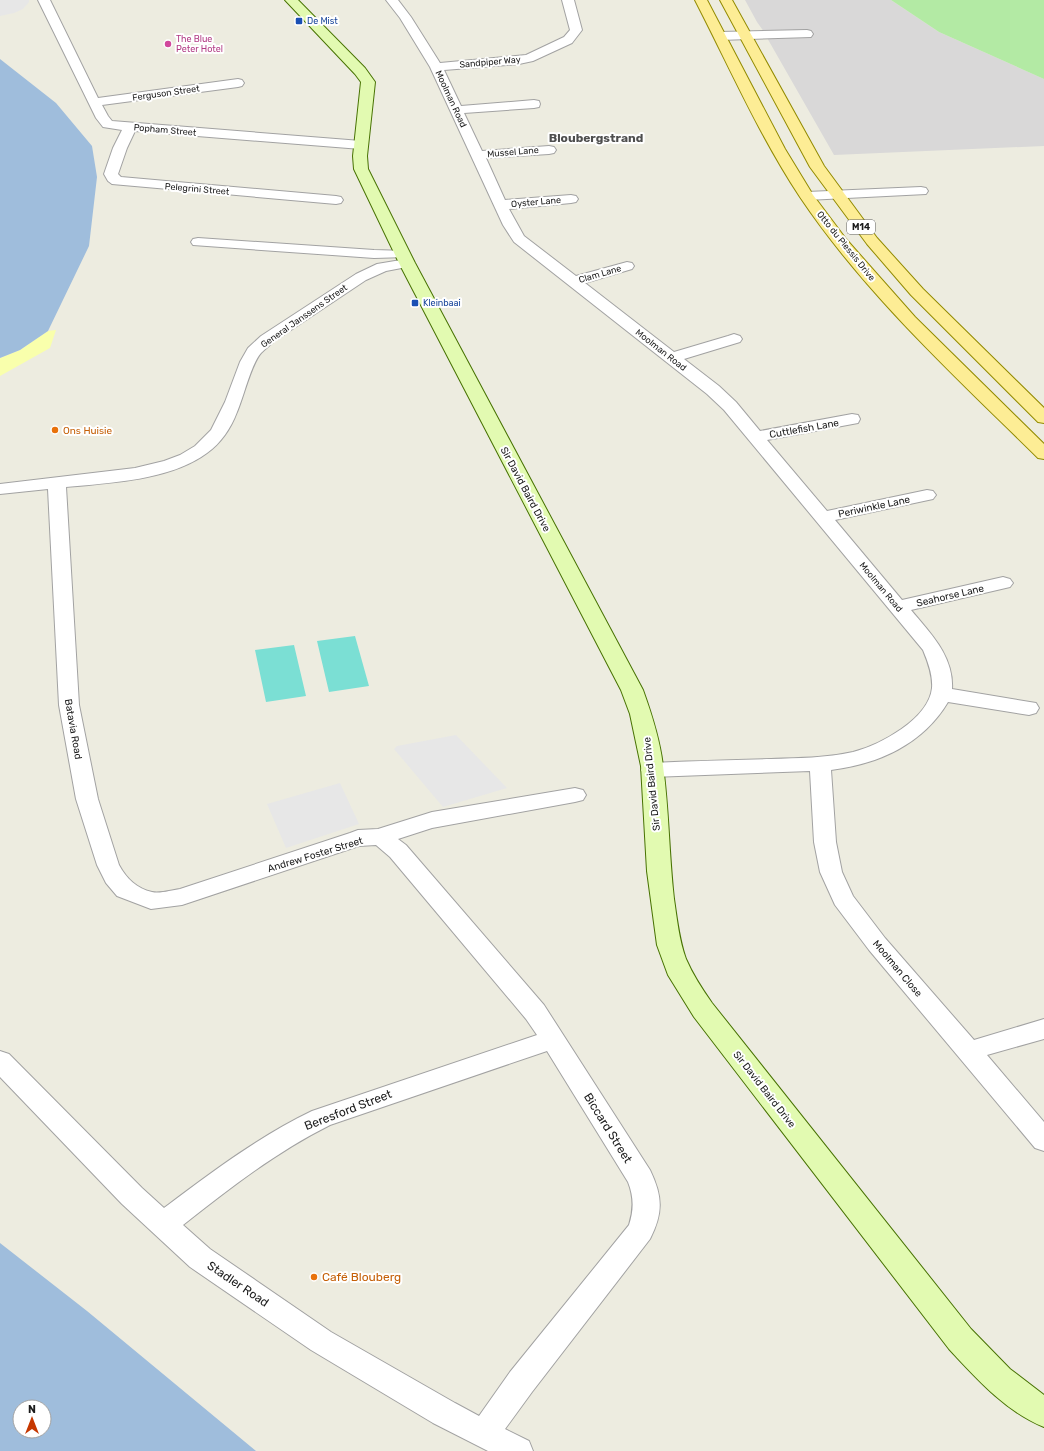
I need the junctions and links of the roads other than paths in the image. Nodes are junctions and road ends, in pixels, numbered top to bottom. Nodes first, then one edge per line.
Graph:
1 (44, 0) edge
2 (291, 0) edge
3 (392, 0) edge
4 (568, 0) edge
5 (701, 0) edge
6 (726, 0) edge
7 (807, 34) dead end
8 (720, 36) junction
9 (745, 36) junction
10 (436, 67) junction
11 (238, 83) dead end
12 (94, 102) junction
13 (534, 104) dead end
14 (456, 110) junction
15 (130, 127) junction
16 (360, 145) junction
17 (549, 150) dead end
18 (477, 155) junction
19 (921, 191) dead end
20 (837, 194) junction
21 (807, 196) junction
22 (570, 198) dead end
23 (336, 200) dead end
24 (501, 205) junction
25 (198, 242) dead end
26 (405, 259) junction
27 (627, 266) dead end
28 (573, 282) junction
29 (734, 339) dead end
30 (671, 358) junction
31 (1041, 415) edge
32 (1007, 418) junction
33 (852, 419) dead end
34 (755, 437) junction
35 (1044, 454) edge
36 (57, 483) junction
37 (0, 489) edge
38 (927, 495) dead end
39 (822, 517) junction
40 (1002, 583) dead end
41 (898, 607) junction
42 (942, 694) junction
43 (1029, 708) dead end
44 (820, 764) junction
45 (652, 770) junction
46 (575, 795) dead end
47 (380, 837) junction
48 (151, 901) joint
49 (1044, 1028) edge
50 (553, 1038) junction
51 (970, 1051) junction
52 (0, 1061) edge
53 (1044, 1140) edge
54 (164, 1224) junction
55 (1044, 1412) edge
56 (484, 1434) junction
57 (518, 1451) edge

1 - 12 street, Popham Street
2 - 16 street, Sir David Baird Drive
3 - 10 street, Moolman Road
4 - 10 street, Sandpiper Way
5 - 8 main road, Otto du Plessis Drive / M14
6 - 9 main road, M14
7 - 9 street
8 - 9 street
8 - 21 main road, Otto du Plessis Drive / M14
9 - 20 main road, M14
10 - 14 street, Moolman Road
11 - 12 street, Ferguson Street
12 - 15 street, Popham Street
13 - 14 street
14 - 18 street, Moolman Road
15 - 16 street, Popham Street
15 - 23 street, Pelegrini Street
16 - 26 street, Sir David Baird Drive
17 - 18 street, Mussel Lane
18 - 24 street, Moolman Road
19 - 20 street
20 - 21 street
20 - 31 main road, M14
21 - 32 main road, Otto du Plessis Drive / M14
22 - 24 street, Oyster Lane
24 - 28 street, Moolman Road
25 - 26 street
26 - 36 street, General Janssens Street
26 - 45 street, Sir David Baird Drive
27 - 28 street, Clam Lane
28 - 30 street, Moolman Road
29 - 30 street
30 - 34 street, Moolman Road
31 - 32 main road
32 - 35 main road, Otto du Plessis Drive / M14
33 - 34 street, Cuttlefish Lane
34 - 39 street, Moolman Road
36 - 37 street, General Janssens Street
36 - 48 street, Batavia Road
38 - 39 street, Periwinkle Lane
39 - 41 street, Moolman Road
40 - 41 street, Seahorse Lane
41 - 42 street, Moolman Road
42 - 43 street
42 - 44 street
44 - 45 street
44 - 51 street, Moolman Close
45 - 55 street, Sir David Baird Drive
46 - 47 street, Andrew Foster Street
47 - 48 street, Andrew Foster Street
47 - 50 street, Biccard Street
49 - 51 street
50 - 54 street, Beresford Street
50 - 56 street, Biccard Street
51 - 53 street, Moolman Close
52 - 54 street, Stadler Road
54 - 56 street, Stadler Road
56 - 57 street, Stadler Road

